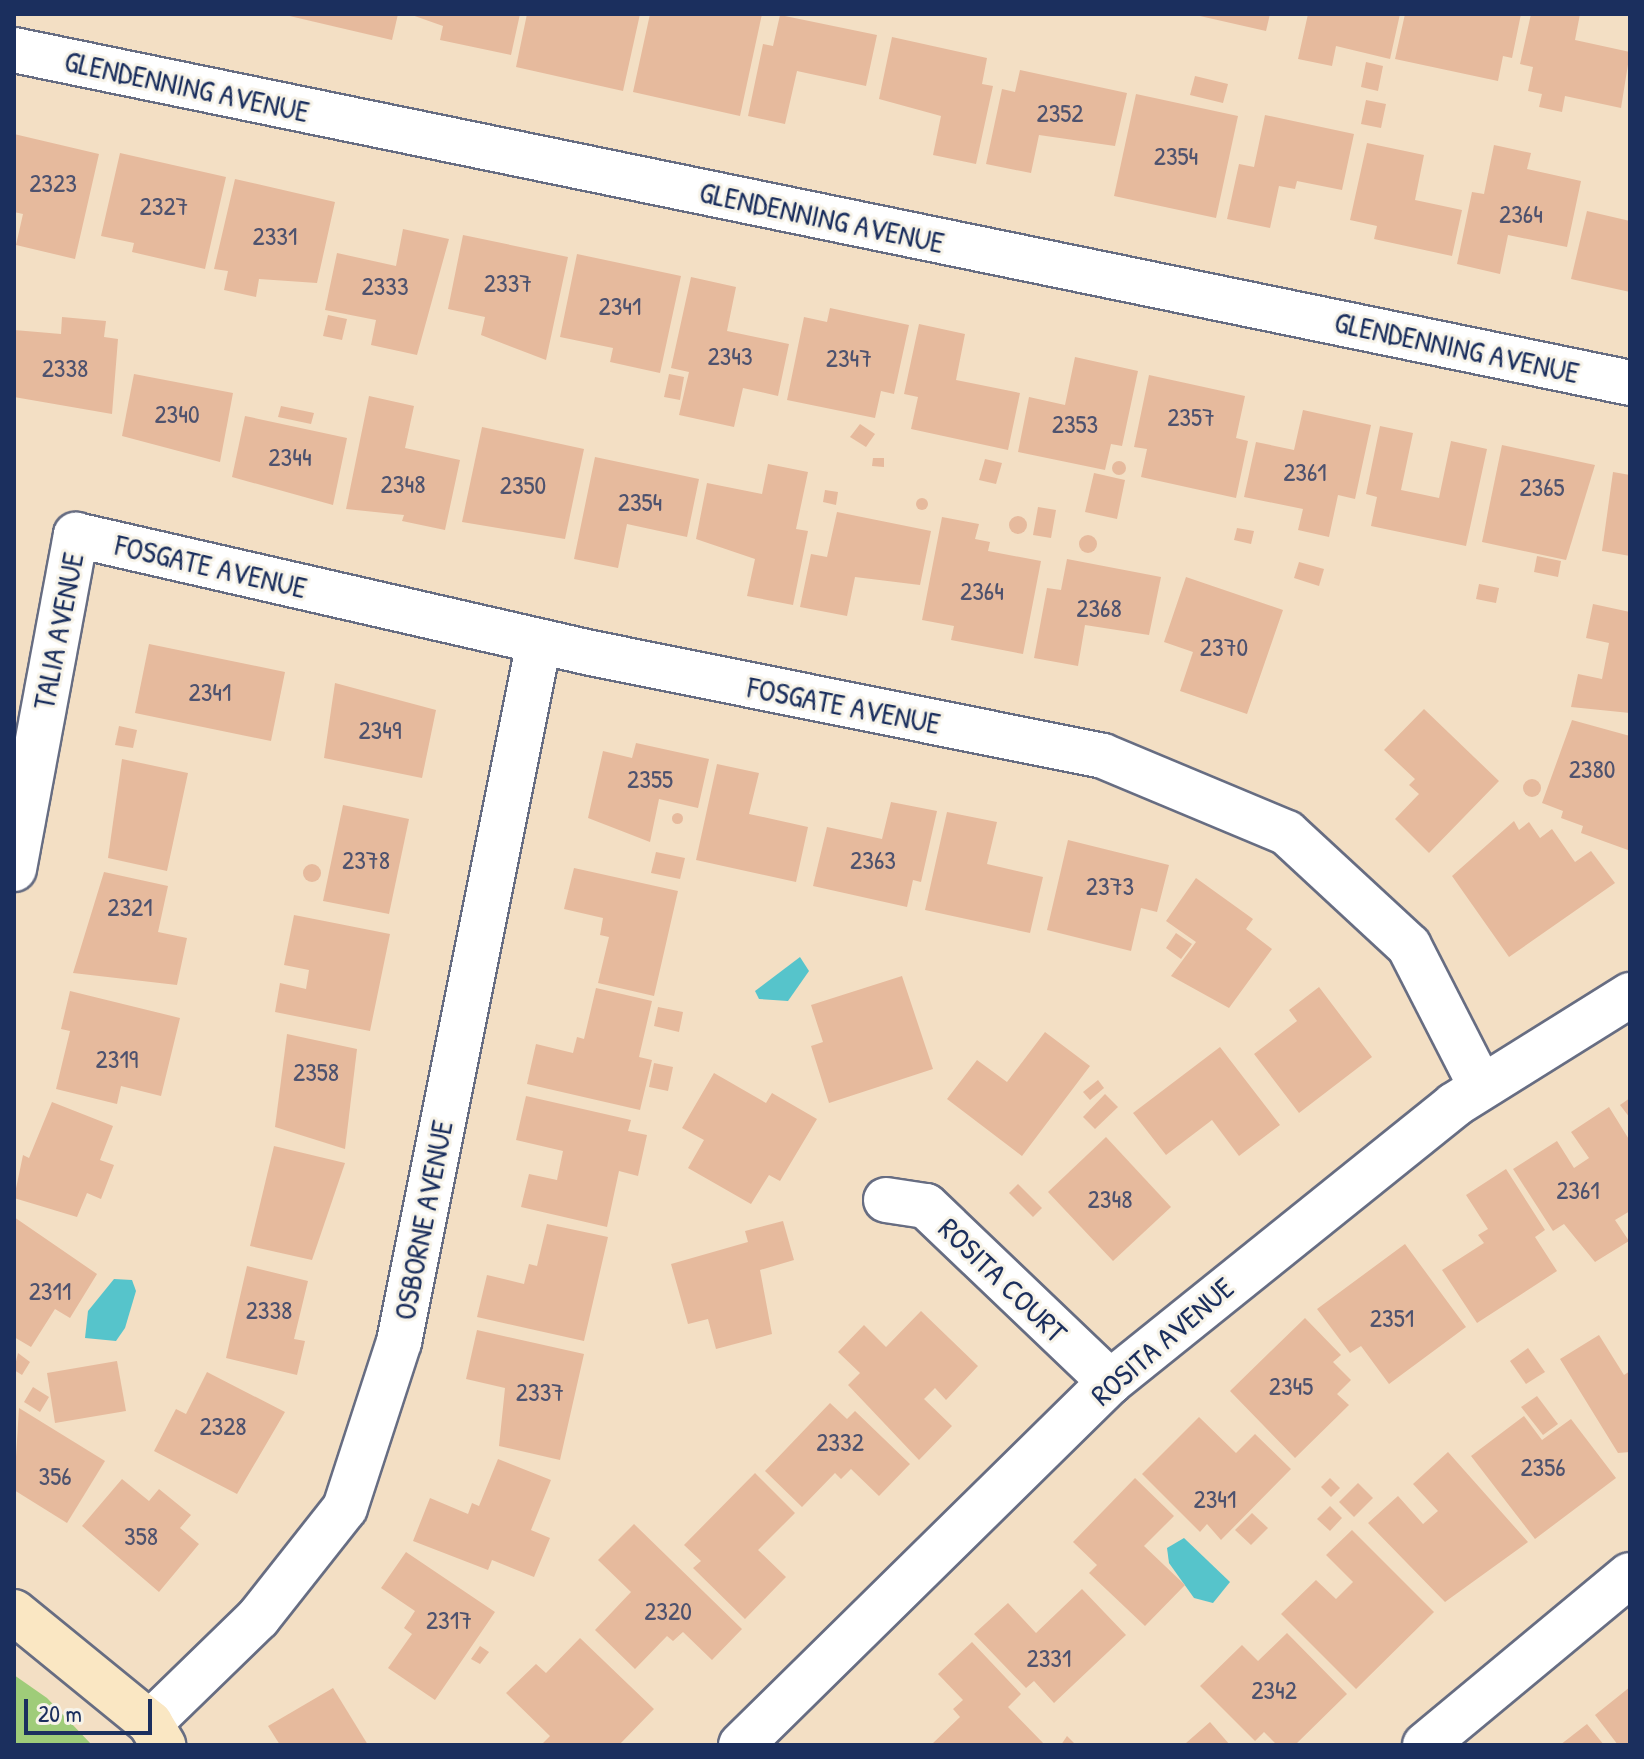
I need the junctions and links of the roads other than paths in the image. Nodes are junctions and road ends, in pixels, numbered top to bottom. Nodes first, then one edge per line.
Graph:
1 (14, 50) edge
2 (1630, 383) edge
3 (76, 535) joint
4 (539, 642) junction
5 (14, 869) edge
6 (1630, 995) edge
7 (1480, 1085) junction
8 (886, 1200) dead end
9 (1110, 1382) junction
10 (1630, 1575) edge
11 (14, 1612) edge
12 (157, 1734) edge
13 (741, 1745) edge
14 (1425, 1745) edge

1 - 2 street, GLENDENNING AVENUE
3 - 4 street, FOSGATE AVENUE
3 - 5 street, TALIA AVENUE
4 - 7 street, FOSGATE AVENUE
4 - 12 street, OSBORNE AVENUE
6 - 7 street, ROSITA AVENUE
7 - 9 street, ROSITA AVENUE
8 - 9 street, ROSITA COURT
9 - 13 street, ROSITA AVENUE
10 - 14 street
11 - 12 street

